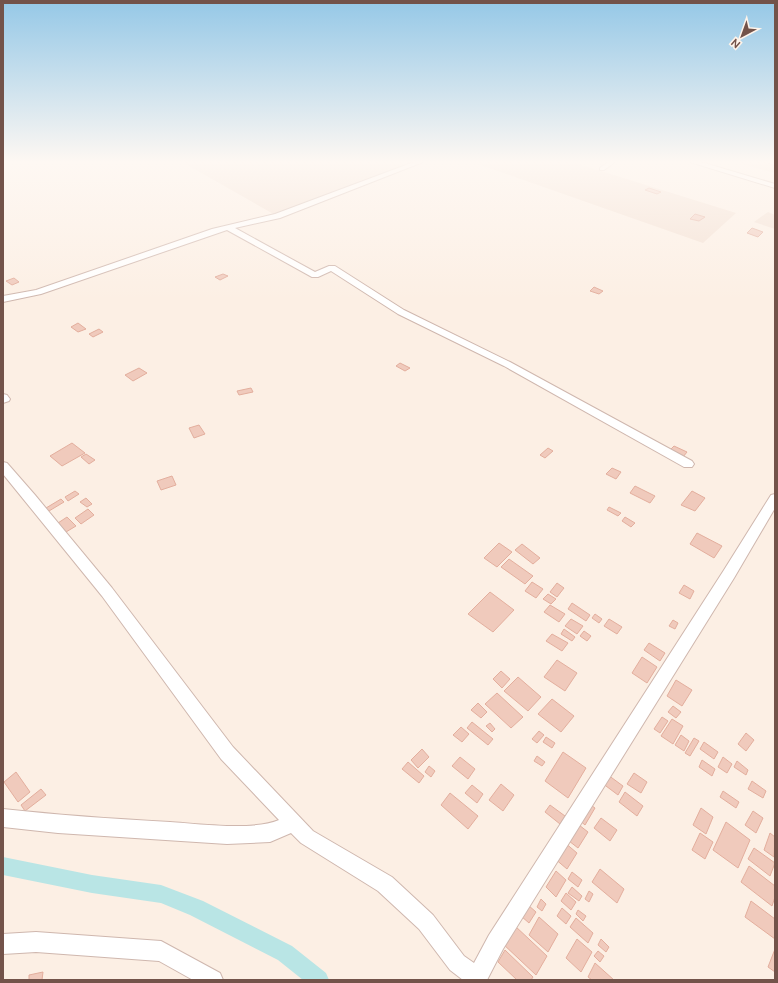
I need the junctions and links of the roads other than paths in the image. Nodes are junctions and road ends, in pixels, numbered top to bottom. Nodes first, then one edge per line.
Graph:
1 (299, 208) edge
2 (229, 228) junction
3 (3, 300) edge
4 (688, 464) dead end
5 (3, 466) edge
6 (775, 498) edge
7 (3, 818) edge
8 (294, 822) junction
9 (3, 944) edge
10 (476, 979) edge
11 (213, 980) edge

1 - 2 street
2 - 3 street
2 - 4 street
5 - 8 street
6 - 10 street
7 - 8 street
8 - 10 street
9 - 11 street

